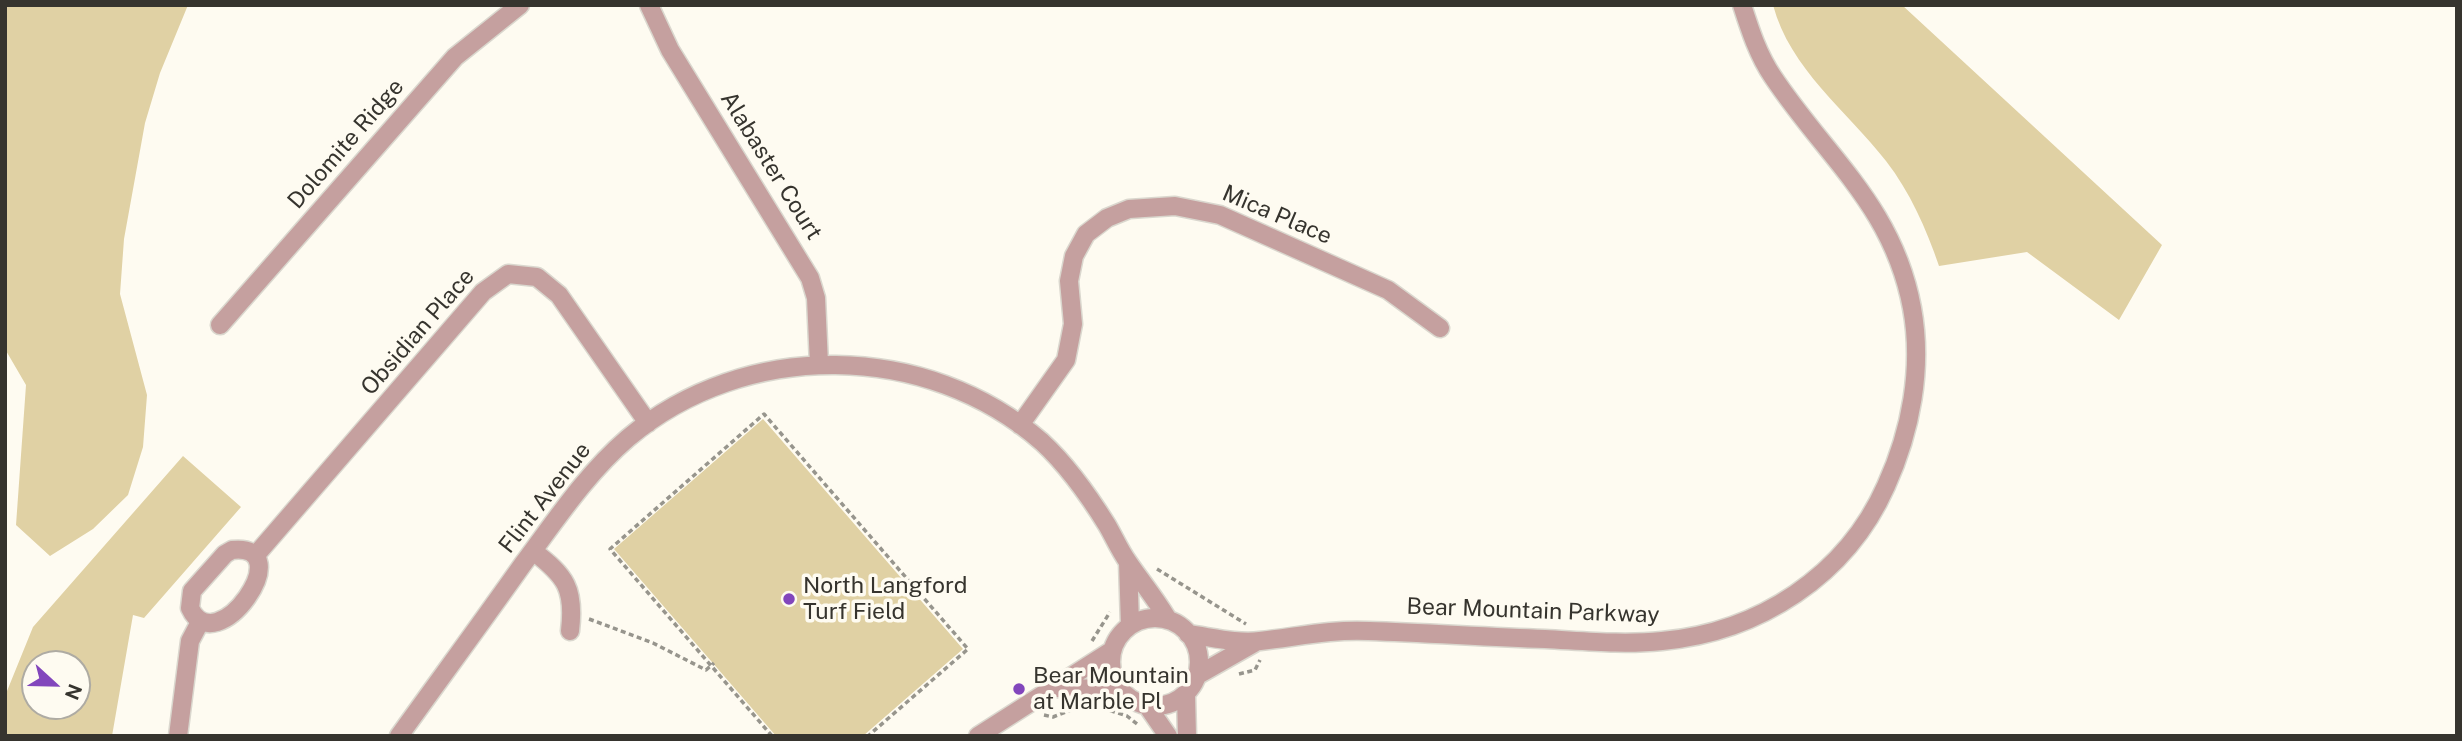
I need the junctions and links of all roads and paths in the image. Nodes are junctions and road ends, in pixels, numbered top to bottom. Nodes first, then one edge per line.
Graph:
1 (520, 5) edge
2 (649, 5) edge
3 (1742, 5) edge
4 (219, 325) dead end
5 (1440, 328) dead end
6 (818, 364) junction
7 (648, 423) junction
8 (1020, 425) junction
9 (533, 551) junction
10 (255, 556) junction
11 (1128, 562) junction
12 (1147, 563) dead end
13 (1112, 603) dead end
14 (572, 612) junction
15 (1167, 618) junction
16 (200, 622) junction
17 (1130, 625) junction
18 (570, 631) dead end
19 (1188, 634) junction
20 (1253, 634) junction
21 (1088, 644) dead end
22 (1111, 651) junction
23 (712, 664) junction
24 (1255, 670) dead end
25 (1198, 674) junction
26 (1234, 675) dead end
27 (1056, 688) junction
28 (1119, 689) junction
29 (1186, 695) junction
30 (1086, 707) dead end
31 (1096, 707) dead end
32 (1149, 707) junction
33 (1053, 717) dead end
34 (1143, 729) dead end
35 (178, 736) edge
36 (399, 736) edge
37 (772, 736) edge
38 (868, 736) edge
39 (978, 736) edge
40 (1168, 736) edge
41 (1187, 736) edge

1 - 4 street, Dolomite Ridge
2 - 6 street, Alabaster Court
3 - 20 street, Bear Mountain Parkway
5 - 8 street, Mica Place
6 - 7 street, Flint Avenue
6 - 8 street, Flint Avenue
7 - 9 street, Flint Avenue
7 - 10 street, Obsidian Place
8 - 11 street, Flint Avenue
9 - 14 street
9 - 36 street, Flint Avenue
10 - 16 street
10 - 16 street
11 - 15 street, Flint Avenue
11 - 17 street, Flint Avenue
12 - 20 path
13 - 21 path
14 - 18 street
14 - 23 path
15 - 17 street
15 - 19 street
16 - 35 street
17 - 22 street
19 - 20 street, Bear Mountain Parkway
19 - 25 street
20 - 25 street, Bear Mountain Parkway
22 - 27 street
22 - 28 street
23 - 37 path
23 - 38 path
24 - 26 path
25 - 29 street
27 - 28 street
27 - 39 street
28 - 32 street
29 - 32 street
29 - 41 street
30 - 33 path
31 - 34 path
32 - 40 street

